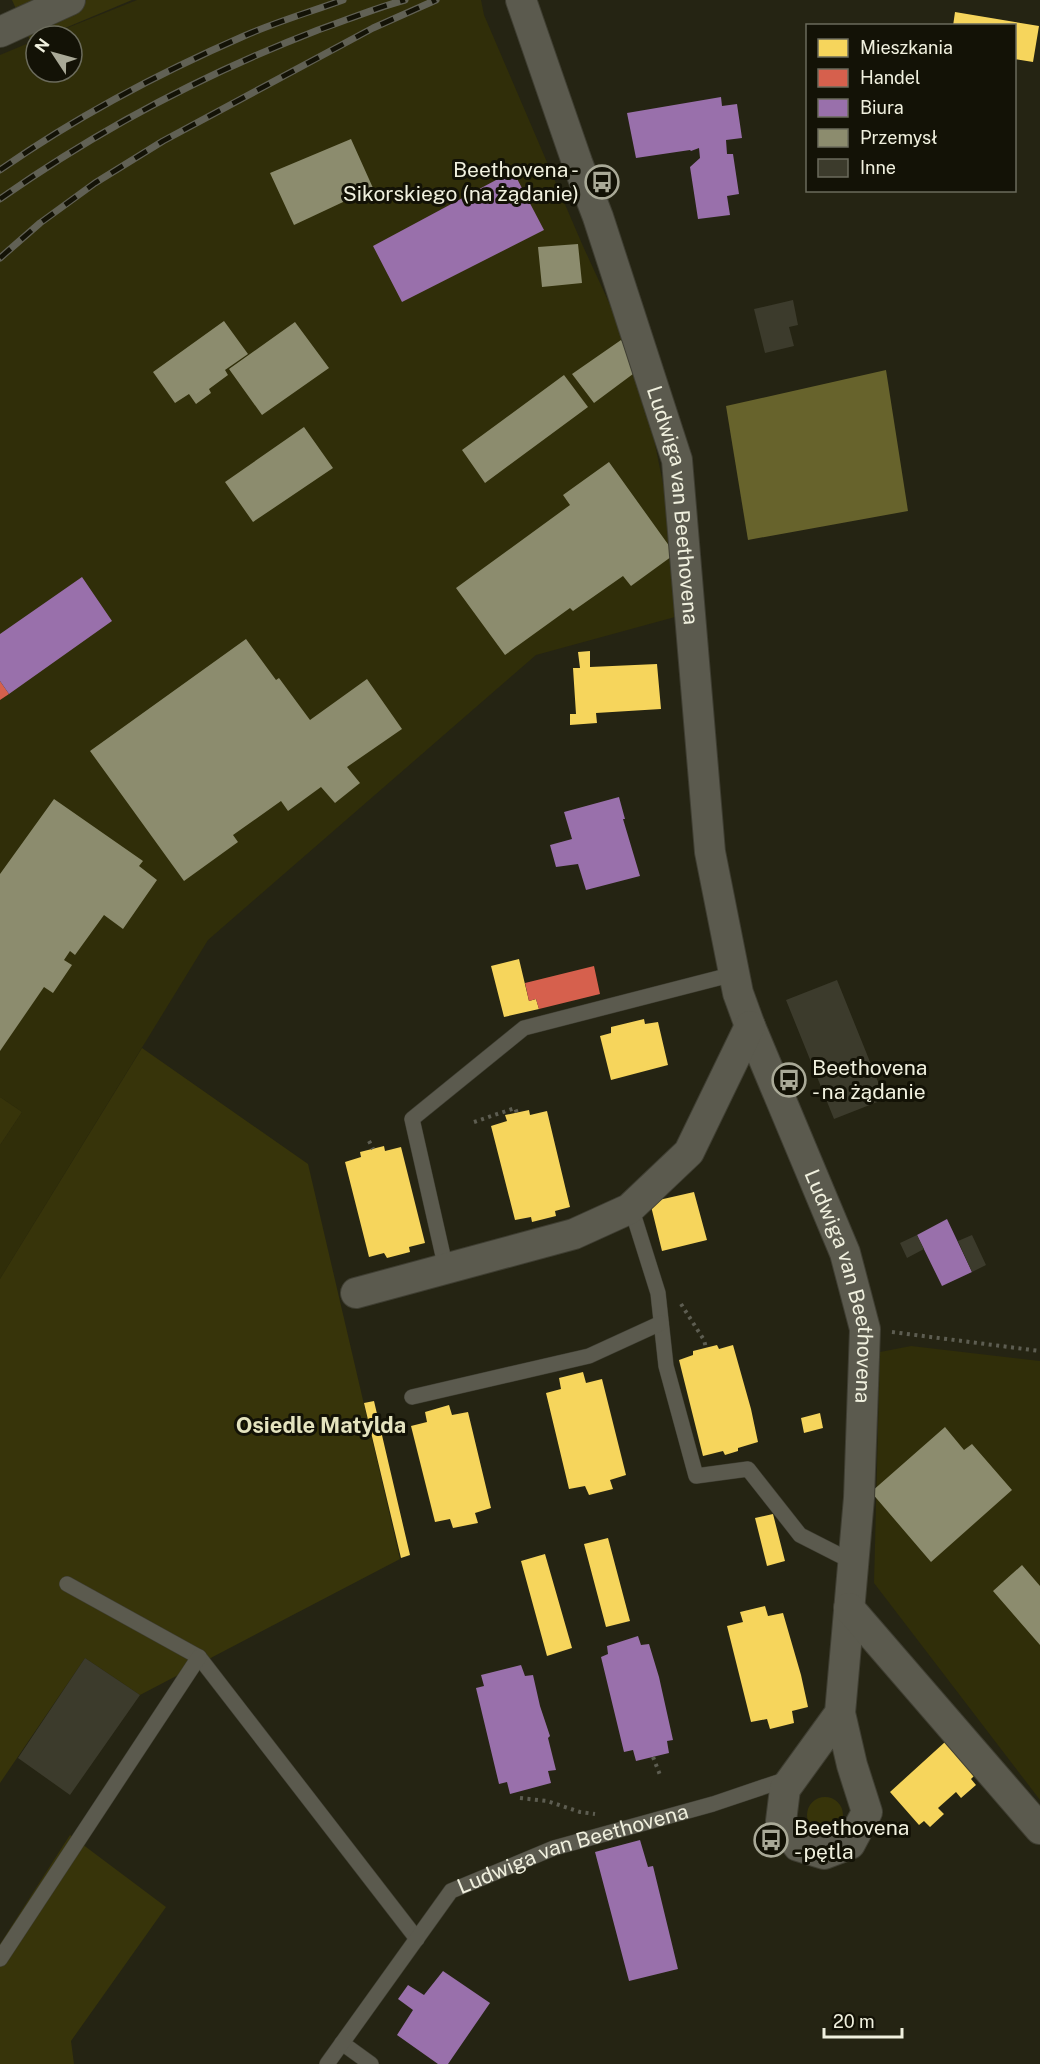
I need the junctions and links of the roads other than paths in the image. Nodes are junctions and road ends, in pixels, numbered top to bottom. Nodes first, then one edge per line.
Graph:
1 (70, 0) edge
2 (521, 0) edge
3 (0, 32) edge
4 (734, 974) junction
5 (750, 1026) junction
6 (631, 1207) junction
7 (446, 1269) junction
8 (356, 1293) dead end
9 (661, 1323) junction
10 (412, 1397) dead end
11 (853, 1562) junction
12 (67, 1584) dead end
13 (849, 1608) junction
14 (199, 1657) junction
15 (840, 1713) junction
16 (795, 1776) junction
17 (1040, 1829) edge
18 (417, 1939) junction
19 (0, 1959) edge
20 (342, 2043) junction
21 (327, 2064) edge
22 (371, 2064) edge

1 - 3 street
2 - 4 street, Ludwiga van Beethovena
4 - 5 street, Ludwiga van Beethovena
4 - 7 lane
5 - 6 street
5 - 11 street, Ludwiga van Beethovena
6 - 7 street
6 - 9 lane
7 - 8 street
9 - 10 lane
9 - 11 lane
11 - 13 street, Ludwiga van Beethovena
12 - 14 lane
13 - 15 street, Ludwiga van Beethovena
13 - 17 street
14 - 18 lane
14 - 19 lane
15 - 16 street, Ludwiga van Beethovena
15 - 16 street, Ludwiga van Beethovena
16 - 18 lane, Ludwiga van Beethovena
18 - 20 lane, Ludwiga van Beethovena
20 - 21 lane, Ludwiga van Beethovena
20 - 22 lane

